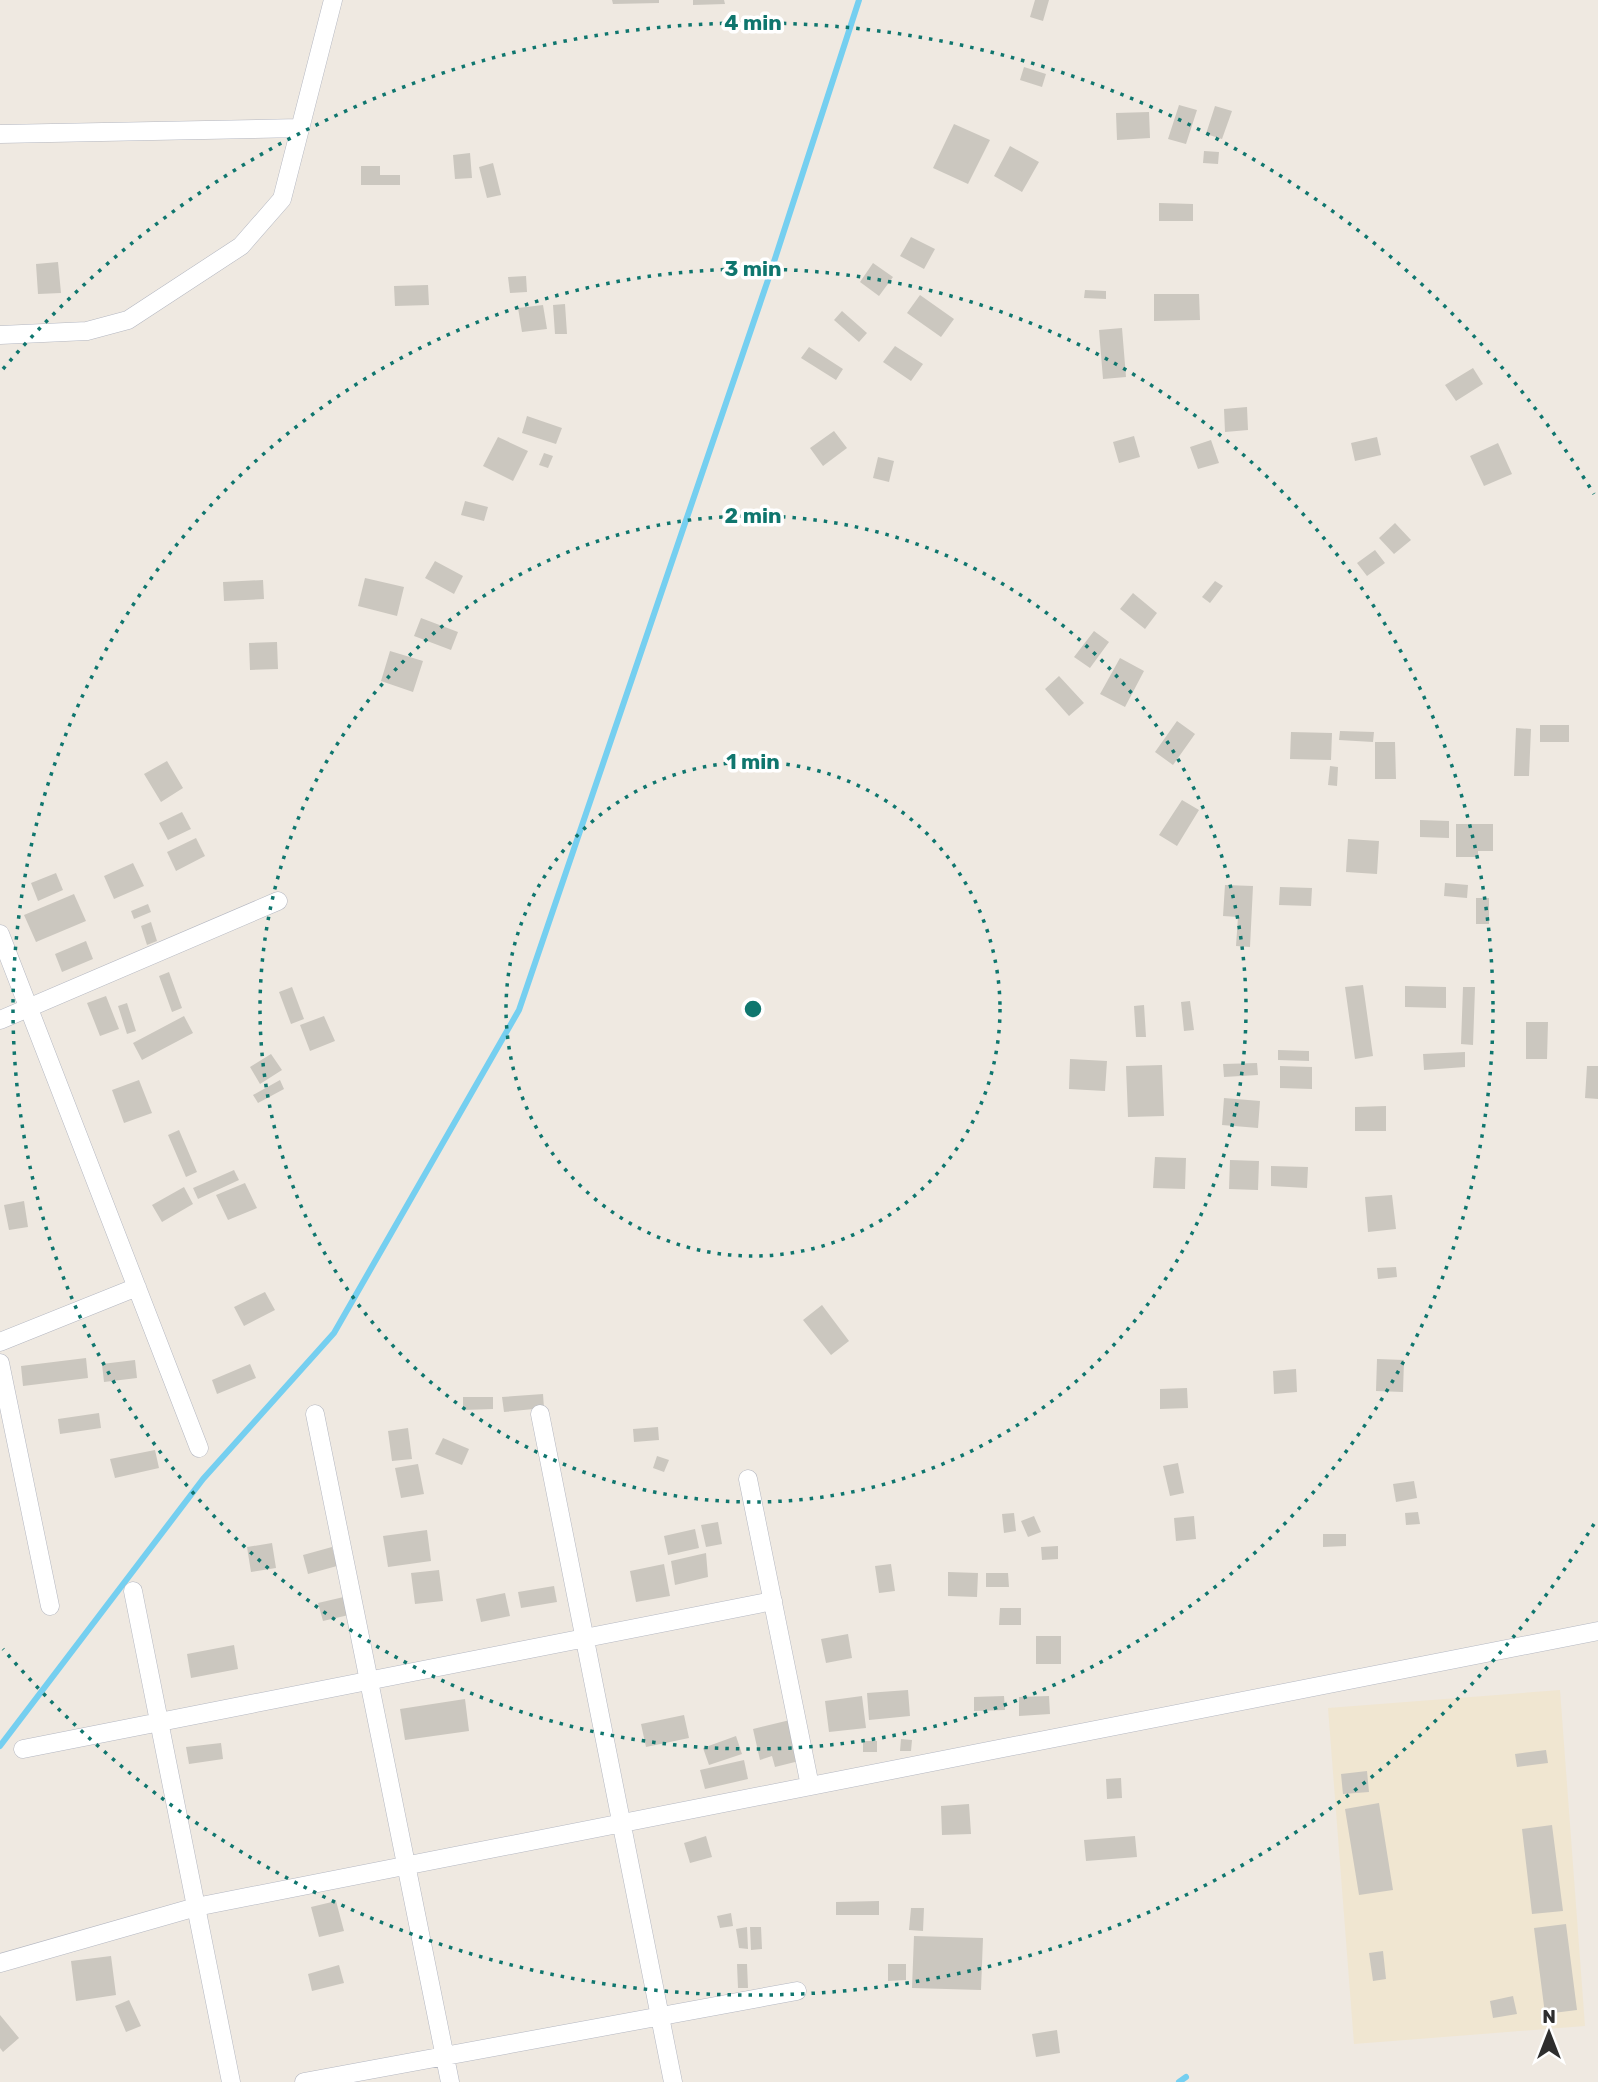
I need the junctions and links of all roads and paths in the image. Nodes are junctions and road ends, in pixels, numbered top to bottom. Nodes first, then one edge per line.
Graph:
1 (333, 0) edge
2 (300, 128) junction
3 (0, 134) edge
4 (0, 335) edge
5 (278, 901) dead end
6 (0, 934) edge
7 (29, 1008) junction
8 (0, 1020) edge
9 (137, 1287) junction
10 (0, 1342) edge
11 (0, 1363) edge
12 (315, 1414) dead end
13 (540, 1415) dead end
14 (199, 1448) dead end
15 (748, 1479) dead end
16 (133, 1591) dead end
17 (773, 1601) junction
18 (50, 1606) dead end
19 (1598, 1631) edge
20 (584, 1638) junction
21 (369, 1681) junction
22 (159, 1722) junction
23 (23, 1749) dead end
24 (810, 1786) junction
25 (621, 1823) junction
26 (407, 1866) junction
27 (196, 1907) junction
28 (0, 1963) edge
29 (797, 1991) dead end
30 (660, 2016) junction
31 (445, 2056) junction
32 (231, 2082) edge
33 (303, 2082) edge
34 (450, 2082) edge
35 (673, 2082) edge

1 - 2 street
2 - 3 street
2 - 4 street
5 - 7 street
6 - 7 street
7 - 8 street
7 - 9 street
9 - 10 street
9 - 14 street
11 - 18 street
12 - 21 street
13 - 20 street
15 - 17 street
16 - 22 street
17 - 20 street
17 - 24 street
19 - 24 street
20 - 21 street
20 - 25 street
21 - 22 street
21 - 26 street
22 - 23 street
22 - 27 street
24 - 25 street
25 - 26 street
25 - 30 street
26 - 27 street
26 - 31 street
27 - 28 street
27 - 32 street
29 - 30 street
30 - 31 street
30 - 35 street
31 - 33 street
31 - 34 street

